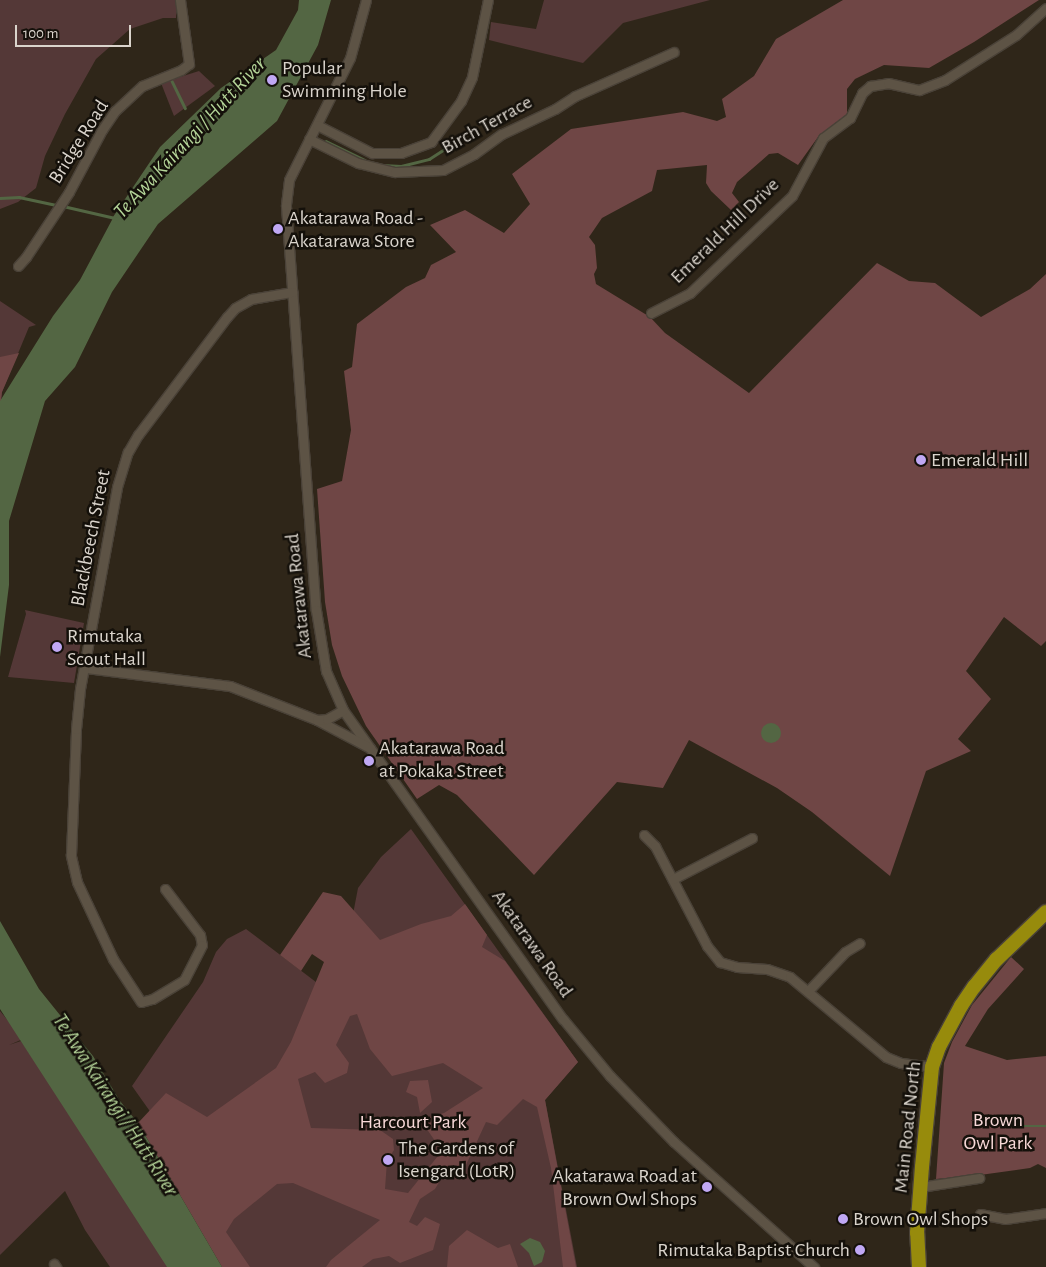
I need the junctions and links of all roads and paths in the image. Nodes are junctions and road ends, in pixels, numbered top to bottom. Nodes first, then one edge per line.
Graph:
1 (180, 0) edge
2 (366, 0) edge
3 (488, 0) edge
4 (1046, 8) edge
5 (674, 52) dead end
6 (316, 125) junction
7 (309, 140) junction
8 (18, 266) dead end
9 (292, 292) junction
10 (651, 313) dead end
11 (86, 668) junction
12 (343, 710) junction
13 (317, 720) junction
14 (372, 749) junction
15 (644, 835) dead end
16 (752, 838) dead end
17 (673, 879) junction
18 (165, 889) dead end
19 (1046, 912) edge
20 (860, 943) dead end
21 (808, 991) junction
22 (932, 1067) junction
23 (979, 1178) dead end
24 (920, 1187) junction
25 (1046, 1213) edge
26 (980, 1214) dead end
27 (814, 1267) edge
28 (919, 1267) edge

1 - 8 street, Bridge Road
2 - 6 street, Akatarawa Road
3 - 6 street
4 - 10 street, Emerald Hill Drive
5 - 7 street, Birch Terrace
6 - 7 street, Akatarawa Road
7 - 9 street, Akatarawa Road
9 - 11 street, Blackbeech Street
9 - 12 street, Akatarawa Road
11 - 13 street
11 - 18 street, Blackbeech Street
12 - 13 street
12 - 14 street, Akatarawa Road
13 - 14 street
14 - 27 street, Akatarawa Road
15 - 17 street
16 - 17 street
17 - 21 street
19 - 22 highway, Main Road North
20 - 21 street
21 - 22 street
22 - 24 highway, Main Road North
23 - 24 street
24 - 28 highway, Main Road North
25 - 26 street

